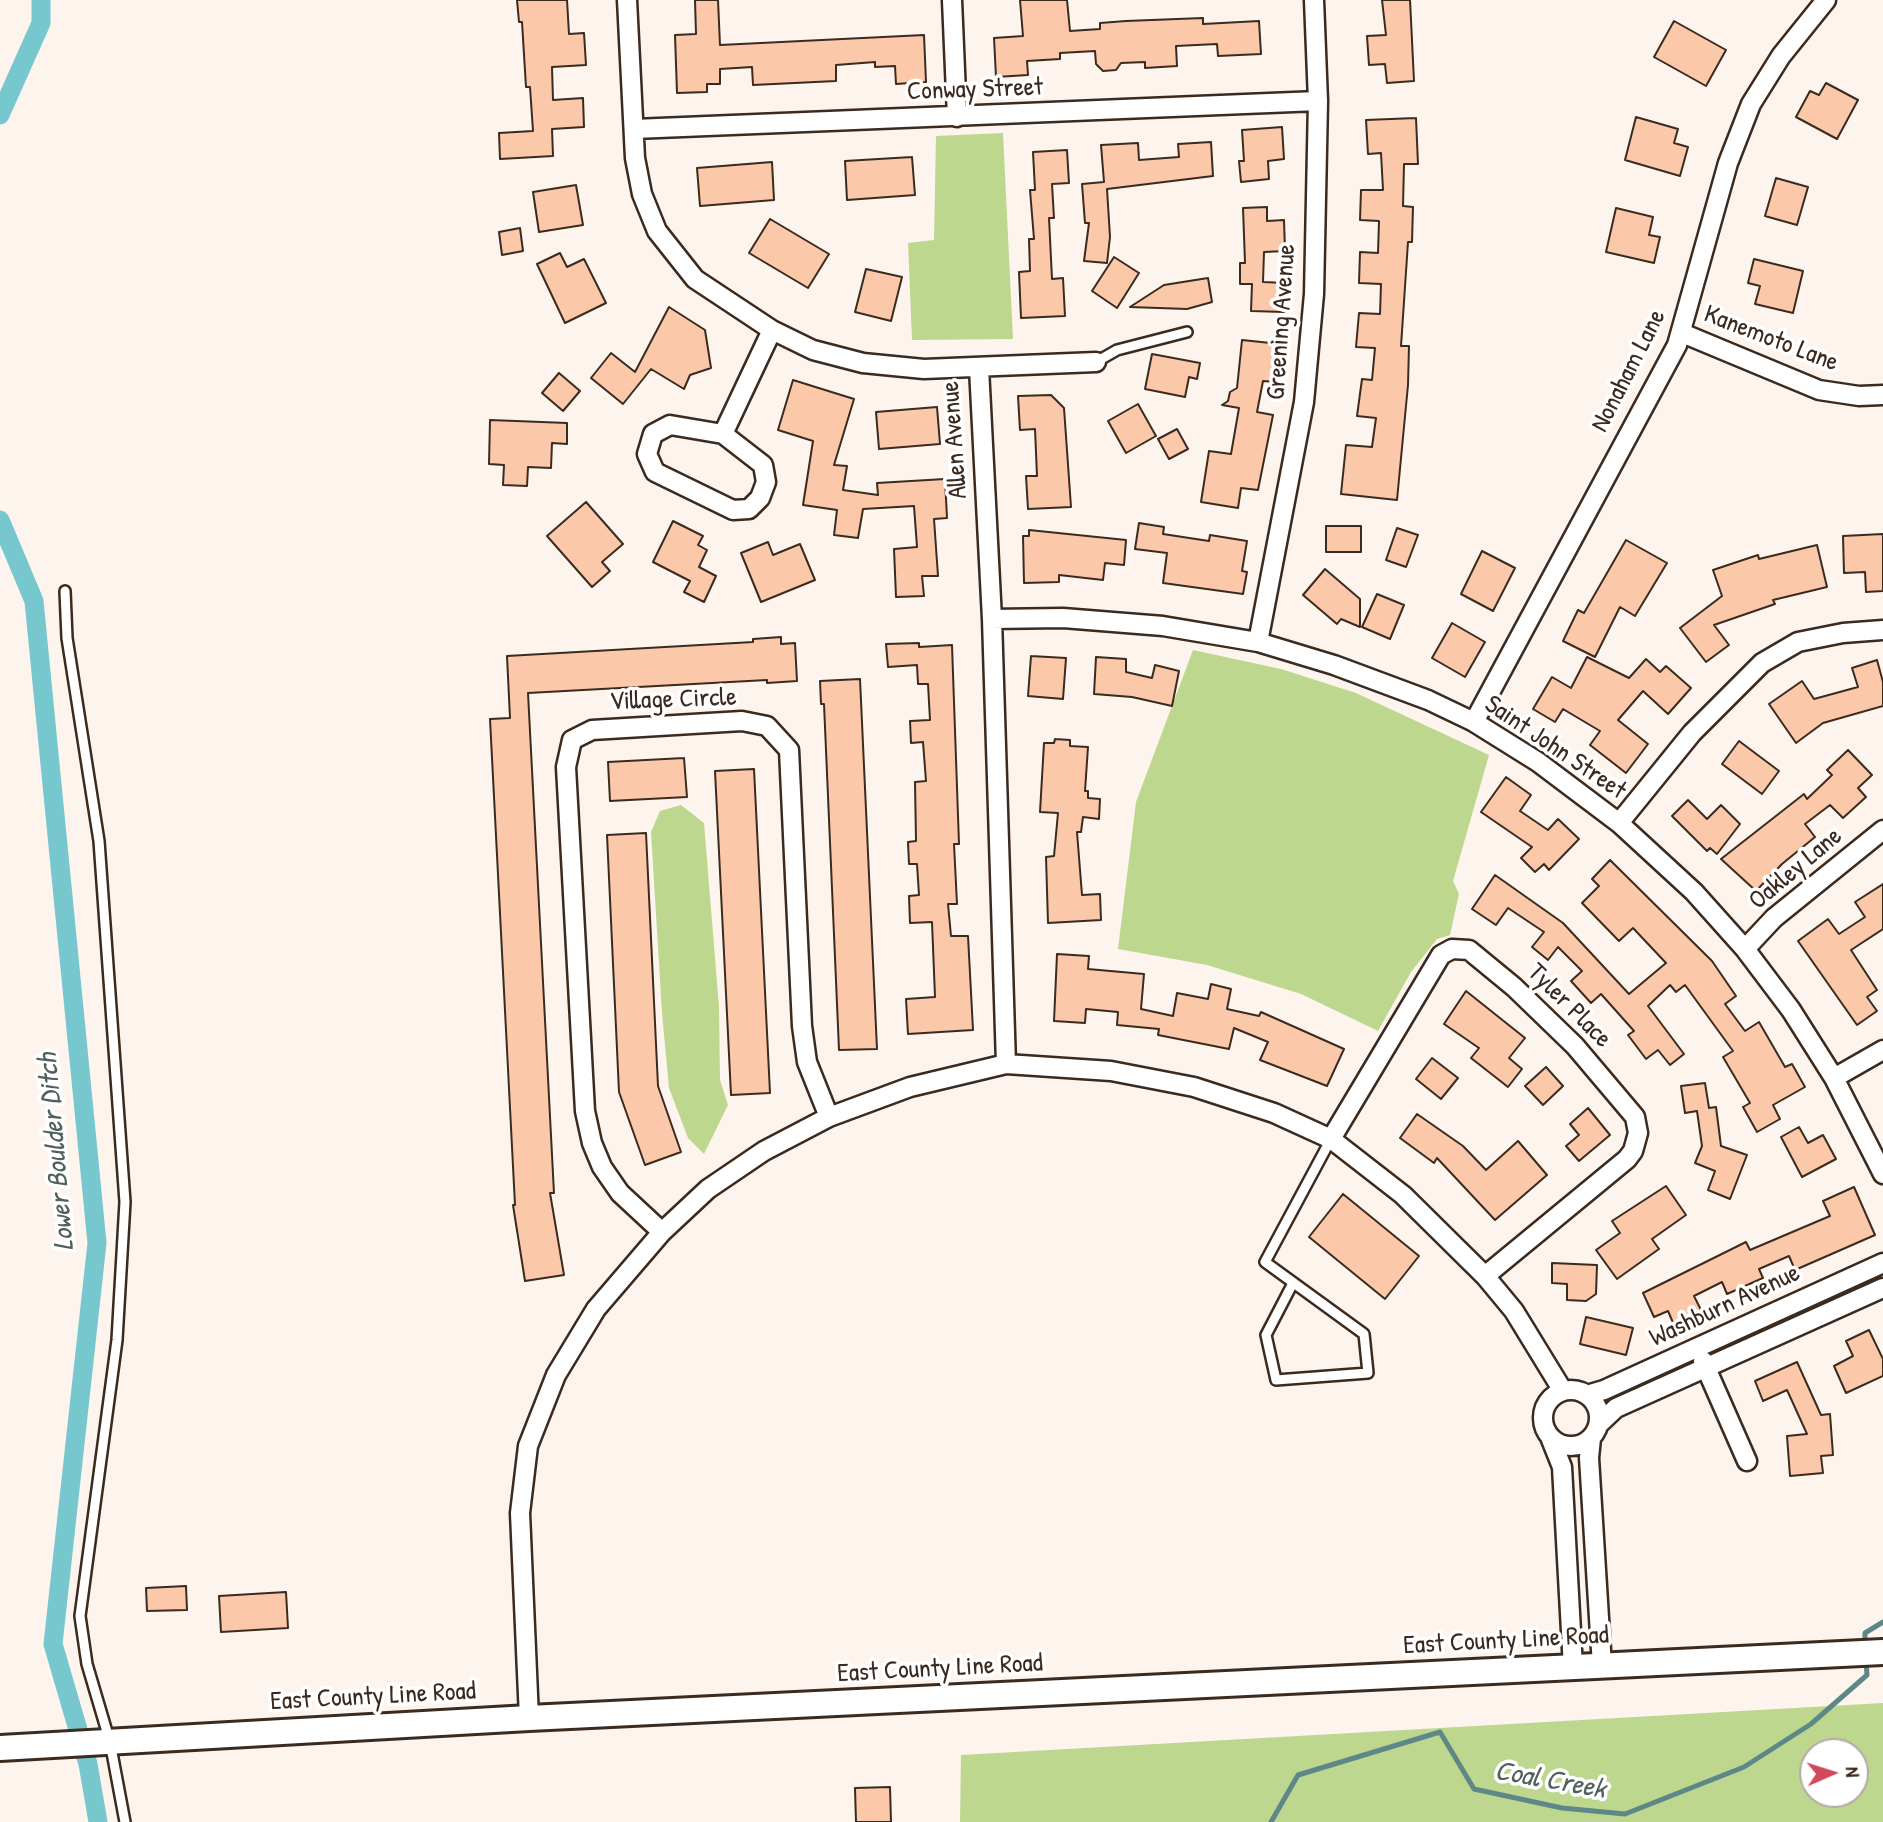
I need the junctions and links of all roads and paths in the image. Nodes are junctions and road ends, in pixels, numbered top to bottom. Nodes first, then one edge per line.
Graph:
1 (627, 0) edge
2 (952, 0) edge
3 (1314, 0) edge
4 (1826, 0) edge
5 (1318, 100) junction
6 (957, 117) junction
7 (634, 129) junction
8 (772, 330) junction
9 (1187, 332) dead end
10 (1682, 333) junction
11 (1096, 362) joint
12 (979, 368) junction
13 (1883, 395) edge
14 (723, 433) junction
15 (65, 591) dead end
16 (992, 619) junction
17 (1883, 630) edge
18 (1258, 642) junction
19 (1474, 722) junction
20 (1619, 823) junction
21 (1883, 831) edge
22 (1745, 949) junction
23 (1883, 1050) edge
24 (1006, 1064) junction
25 (1834, 1078) junction
26 (829, 1117) junction
27 (1331, 1139) junction
28 (1883, 1174) edge
29 (662, 1232) junction
30 (1883, 1263) edge
31 (1485, 1276) junction
32 (1293, 1283) junction
33 (1883, 1288) edge
34 (1697, 1348) junction
35 (1706, 1369) junction
36 (1563, 1391) junction
37 (1587, 1395) junction
38 (1595, 1432) junction
39 (1550, 1437) junction
40 (1748, 1461) dead end
41 (1883, 1653) edge
42 (1602, 1666) junction
43 (1573, 1668) junction
44 (529, 1718) junction
45 (108, 1742) junction
46 (0, 1748) edge
47 (125, 1822) edge

1 - 7 street, Allen Avenue
2 - 6 street
3 - 5 street, Greening Avenue
4 - 10 street, Nonaham Lane
5 - 6 street, Conway Street
5 - 18 street, Greening Avenue
6 - 7 street, Conway Street
7 - 8 street, Allen Avenue
8 - 12 street, Allen Avenue
8 - 14 street
9 - 11 lane
10 - 13 street, Kanemoto Lane
10 - 19 street, Nonaham Lane
11 - 12 street
12 - 16 street, Allen Avenue
14 - 14 street
15 - 45 lane
16 - 18 street, Saint John Street
16 - 24 street, Allen Avenue
17 - 20 street
18 - 19 street, Saint John Street
19 - 20 street, Saint John Street
20 - 22 street, Saint John Street
21 - 22 street, Oakley Lane
22 - 25 street, Saint John Street
23 - 25 street
24 - 26 street
24 - 27 street
25 - 28 street, Saint John Street
26 - 29 street
26 - 29 street, Village Circle
27 - 31 street
27 - 31 street, Tyler Place
27 - 32 lane
29 - 44 street
30 - 34 street, Washburn Avenue
31 - 36 street
32 - 32 lane
33 - 35 street, Washburn Avenue
34 - 35 street
34 - 37 street, Washburn Avenue
35 - 38 street, Washburn Avenue
35 - 40 street
36 - 37 street
36 - 39 street
37 - 38 street
38 - 39 street
38 - 42 street
39 - 43 street
41 - 42 main road, East County Line Road
42 - 43 main road, East County Line Road
43 - 44 main road, East County Line Road
44 - 45 main road, East County Line Road
45 - 46 main road, East County Line Road
45 - 47 lane

